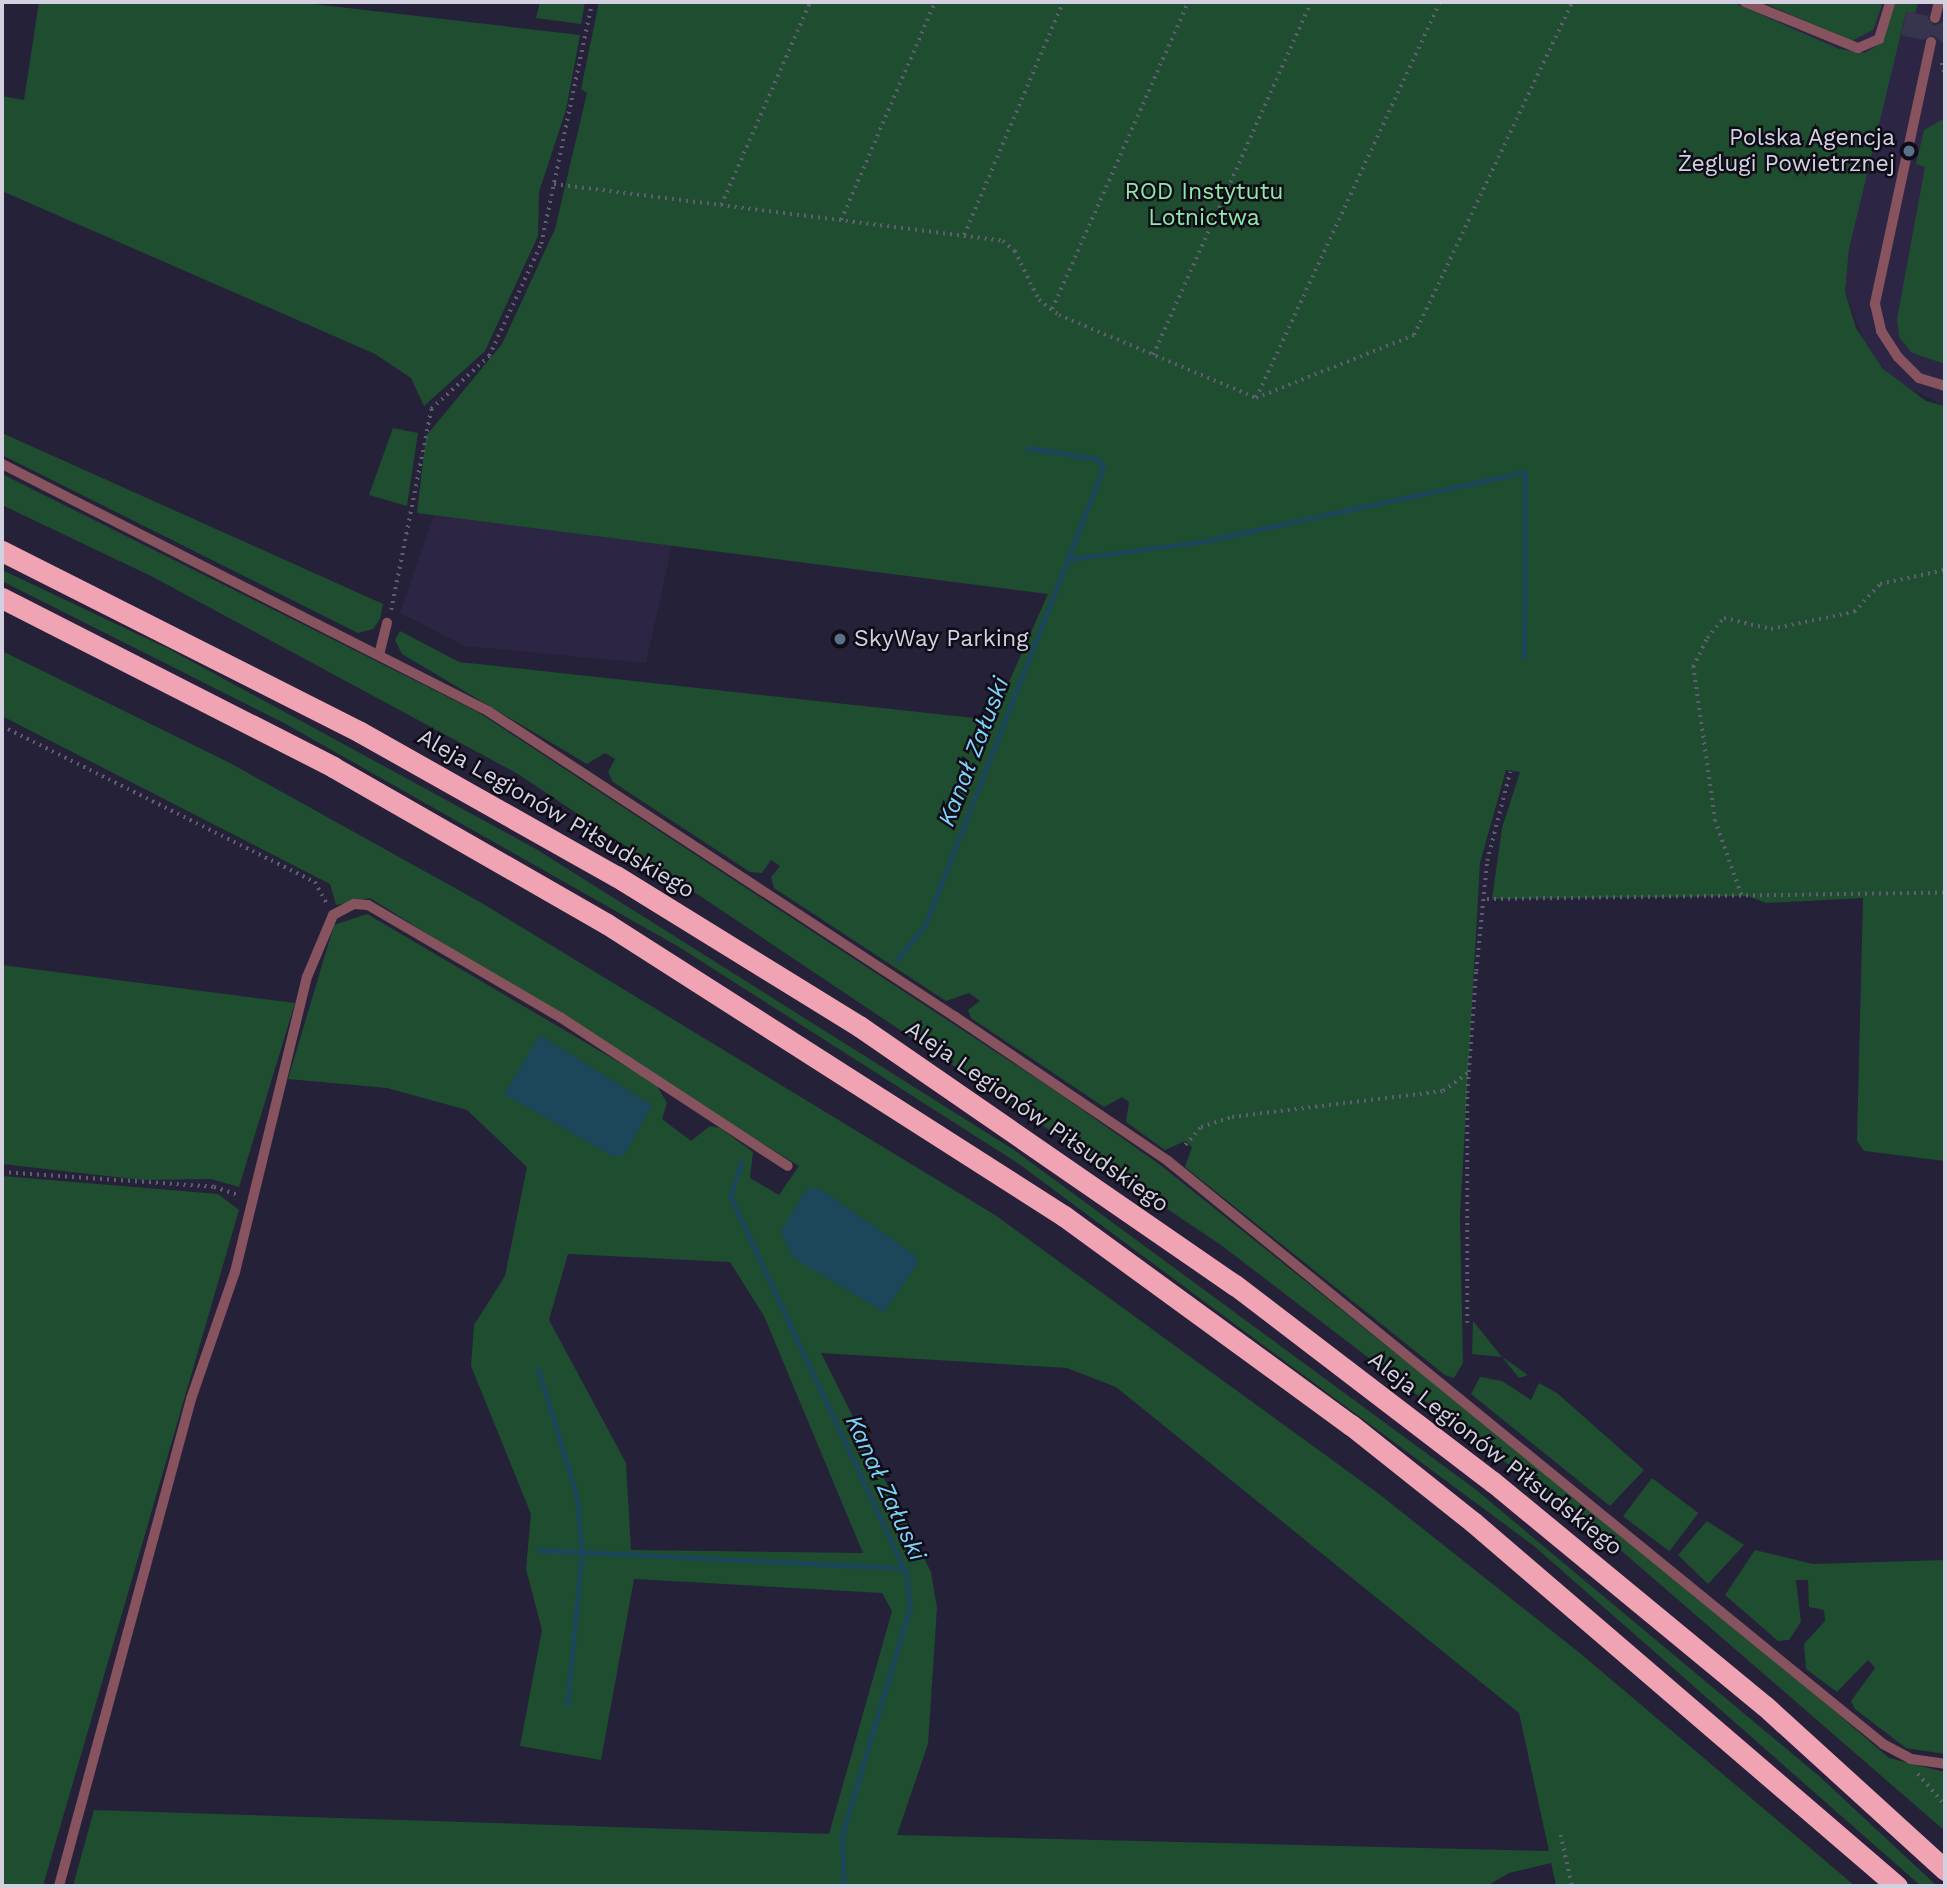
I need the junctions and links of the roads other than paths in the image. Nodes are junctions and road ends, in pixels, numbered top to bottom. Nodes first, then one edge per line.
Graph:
1 (1745, 2) edge
2 (1890, 2) edge
3 (1939, 2) edge
4 (1935, 18) dead end
5 (1931, 42) dead end
6 (1945, 386) edge
7 (2, 464) edge
8 (2, 551) edge
9 (2, 598) edge
10 (387, 623) road end
11 (380, 651) junction
12 (788, 1166) dead end
13 (1945, 1764) edge
14 (1945, 1870) edge
15 (58, 1886) edge
16 (1897, 1886) edge

1 - 2 lane
3 - 4 lane
5 - 6 lane
7 - 11 lane
8 - 14 highway, Aleja Legionów Piłsudskiego
9 - 16 highway
10 - 11 lane
11 - 13 lane
12 - 15 lane

